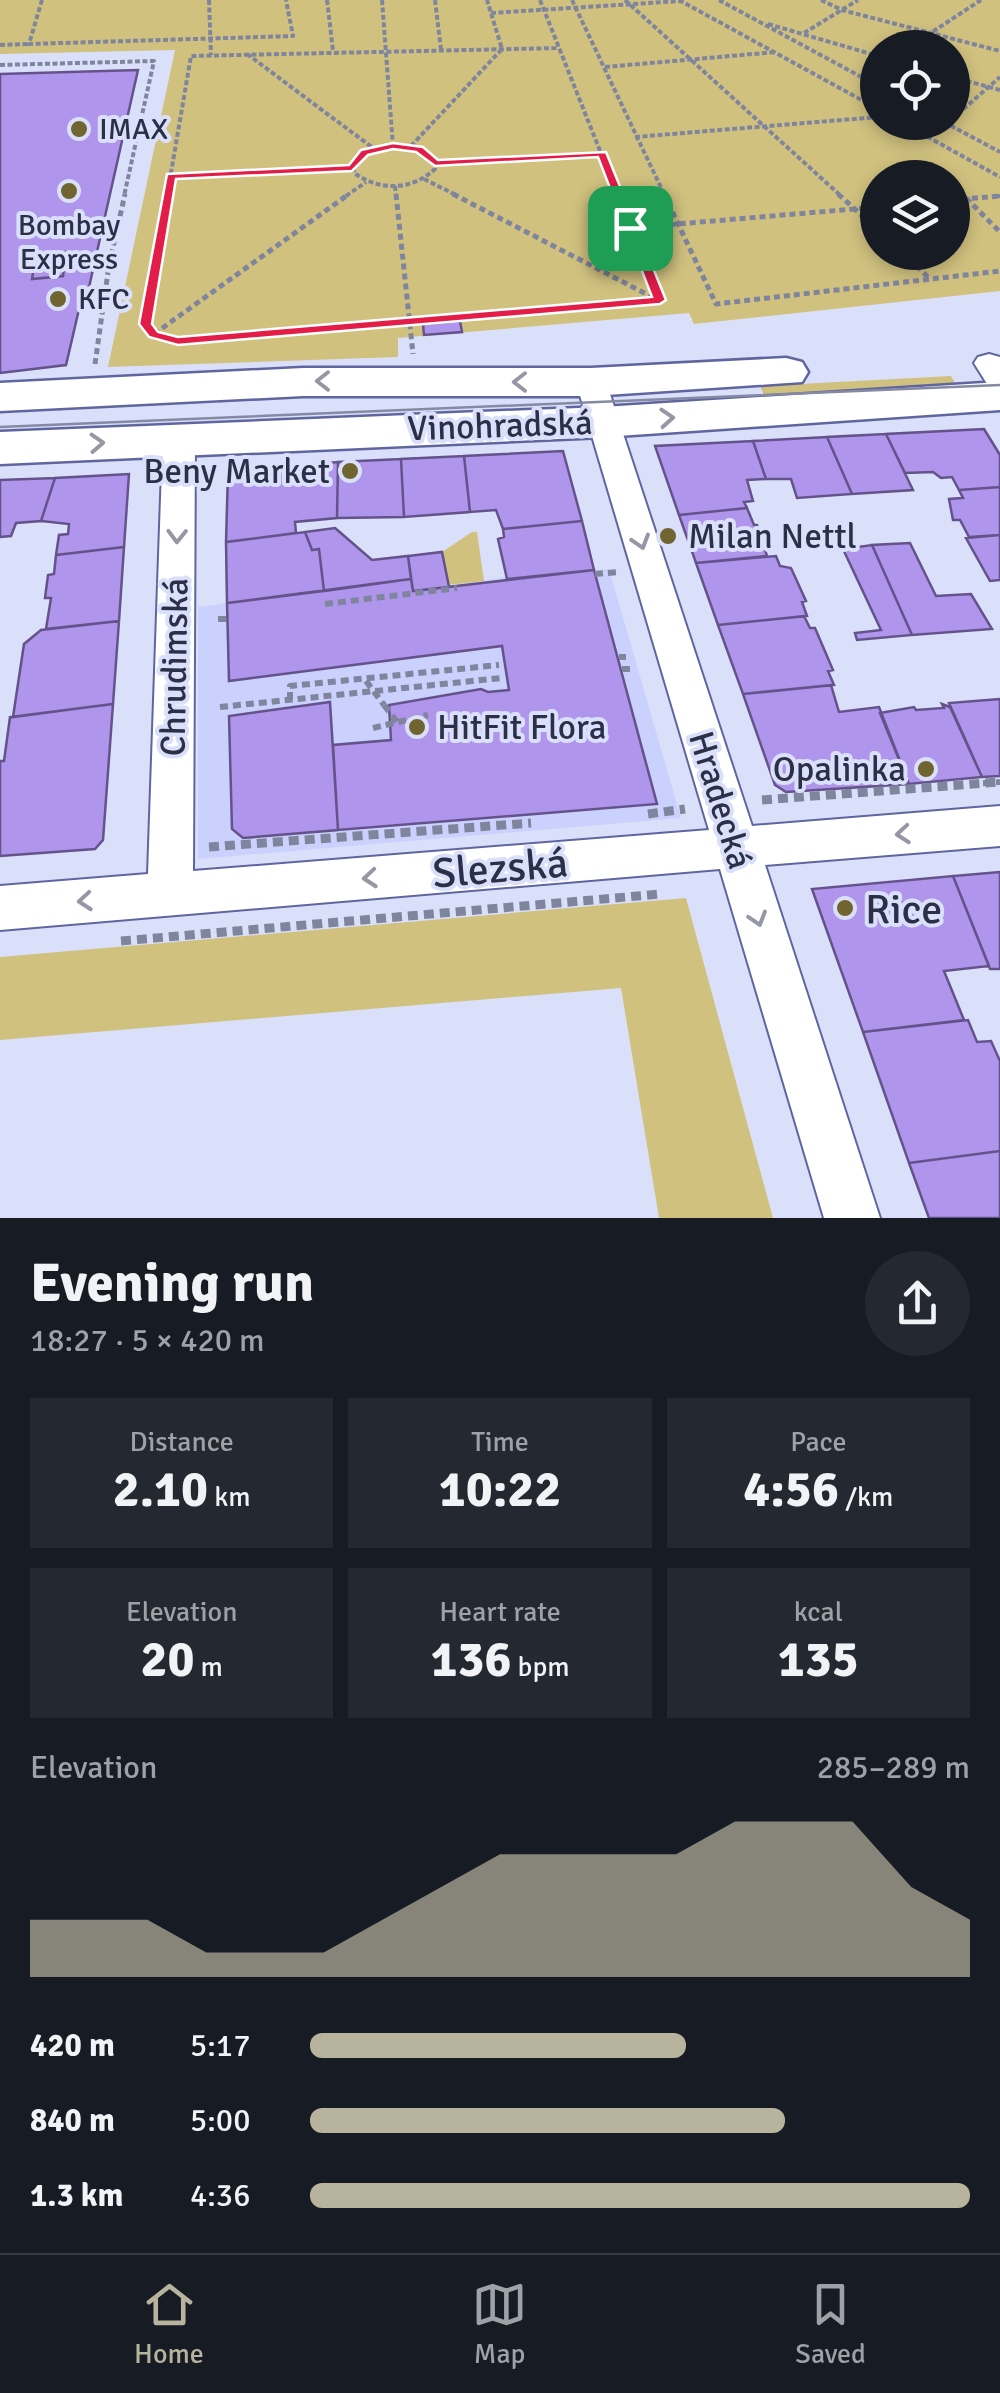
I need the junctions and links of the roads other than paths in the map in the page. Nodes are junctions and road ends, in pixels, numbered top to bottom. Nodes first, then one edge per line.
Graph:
1 (997, 375) edge
2 (0, 397) edge
3 (597, 402) junction
4 (179, 439) junction
5 (0, 448) edge
6 (1000, 826) edge
7 (736, 848) junction
8 (170, 872) junction
9 (0, 908) edge
10 (852, 1218) edge

1 - 3 main road, Vinohradská
3 -> 2 main road, Vinohradská
3 - 4 main road, Vinohradská
3 -> 7 street, Hradecká
5 -> 4 main road, Vinohradská
4 -> 8 street, Chrudimská
6 -> 7 street, Slezská
7 -> 8 street, Slezská
7 -> 10 street, Hradecká
8 -> 9 street, Slezská

